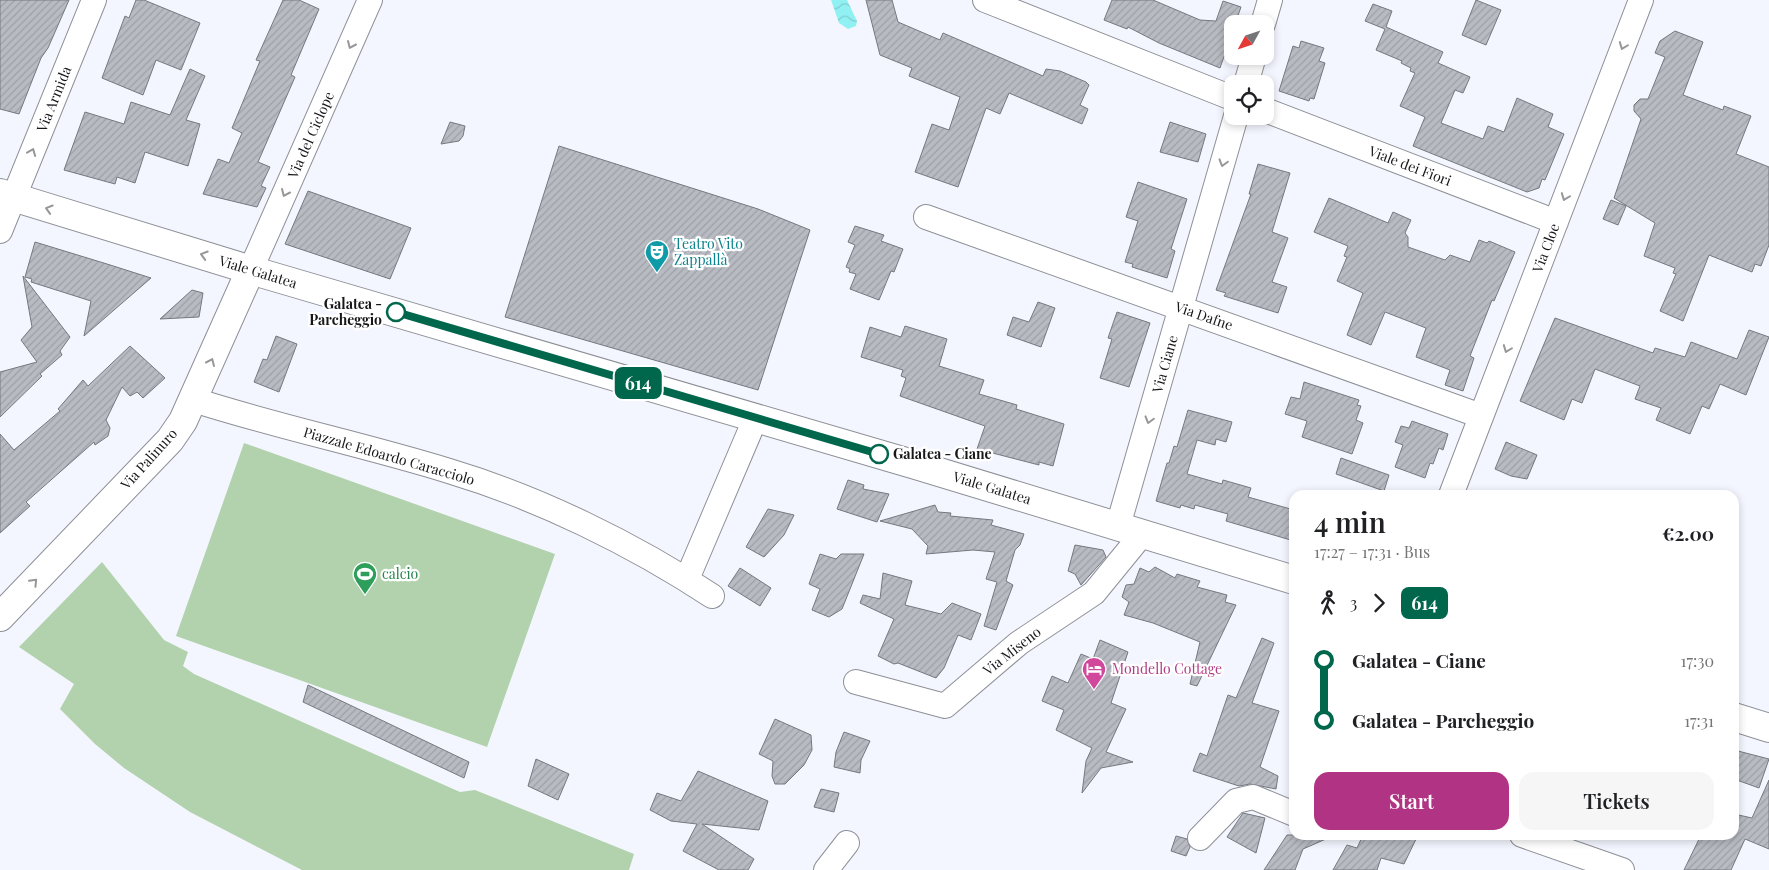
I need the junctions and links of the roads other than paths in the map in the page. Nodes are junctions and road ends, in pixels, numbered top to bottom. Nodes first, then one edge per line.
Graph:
1 (94, 0) edge
2 (370, 0) edge
3 (985, 0) edge
4 (1270, 0) edge
5 (1641, 0) edge
6 (1266, 15) edge
7 (1224, 95) edge
8 (1274, 113) edge
9 (1233, 125) edge
10 (7, 195) edge
11 (926, 217) dead end
12 (1556, 222) junction
13 (0, 231) edge
14 (251, 270) junction
15 (1181, 308) junction
16 (194, 400) junction
17 (1481, 416) junction
18 (756, 417) junction
19 (1453, 490) edge
20 (1131, 530) junction
21 (1289, 578) edge
22 (686, 579) junction
23 (712, 596) dead end
24 (0, 617) edge
25 (856, 682) dead end
26 (1739, 719) edge
27 (1769, 728) edge
28 (1289, 812) edge
29 (1200, 838) dead end
30 (1536, 840) edge
31 (847, 844) dead end
32 (826, 870) edge
33 (1622, 870) edge

10 -> 1 street, Via Armida
2 -> 14 street, Via del Ciclope
3 - 7 street
4 - 6 street
5 -> 12 street, Via Cloe
8 - 12 street, Viale dei Fiori
9 -> 15 street, Via Ciane
10 - 13 street, Via Armida
14 -> 10 main road, Viale Galatea
11 - 15 street, Via Dafne
12 -> 17 street, Via Cloe
16 -> 14 main road, Via Palinuro
14 - 18 main road, Viale Galatea
15 - 17 street, Via Dafne
15 -> 20 street, Via Ciane
16 - 22 street, Piazzale Edoardo Caracciolo
24 -> 16 main road, Via Palinuro
17 - 19 street, Via Cloe
18 - 20 main road, Viale Galatea
18 - 22 street
20 - 21 main road, Viale Galatea
20 - 25 street, Via Miseno
22 - 23 street, Piazzale Edoardo Caracciolo
26 - 27 main road
28 - 29 street
30 - 33 street
31 - 32 street

